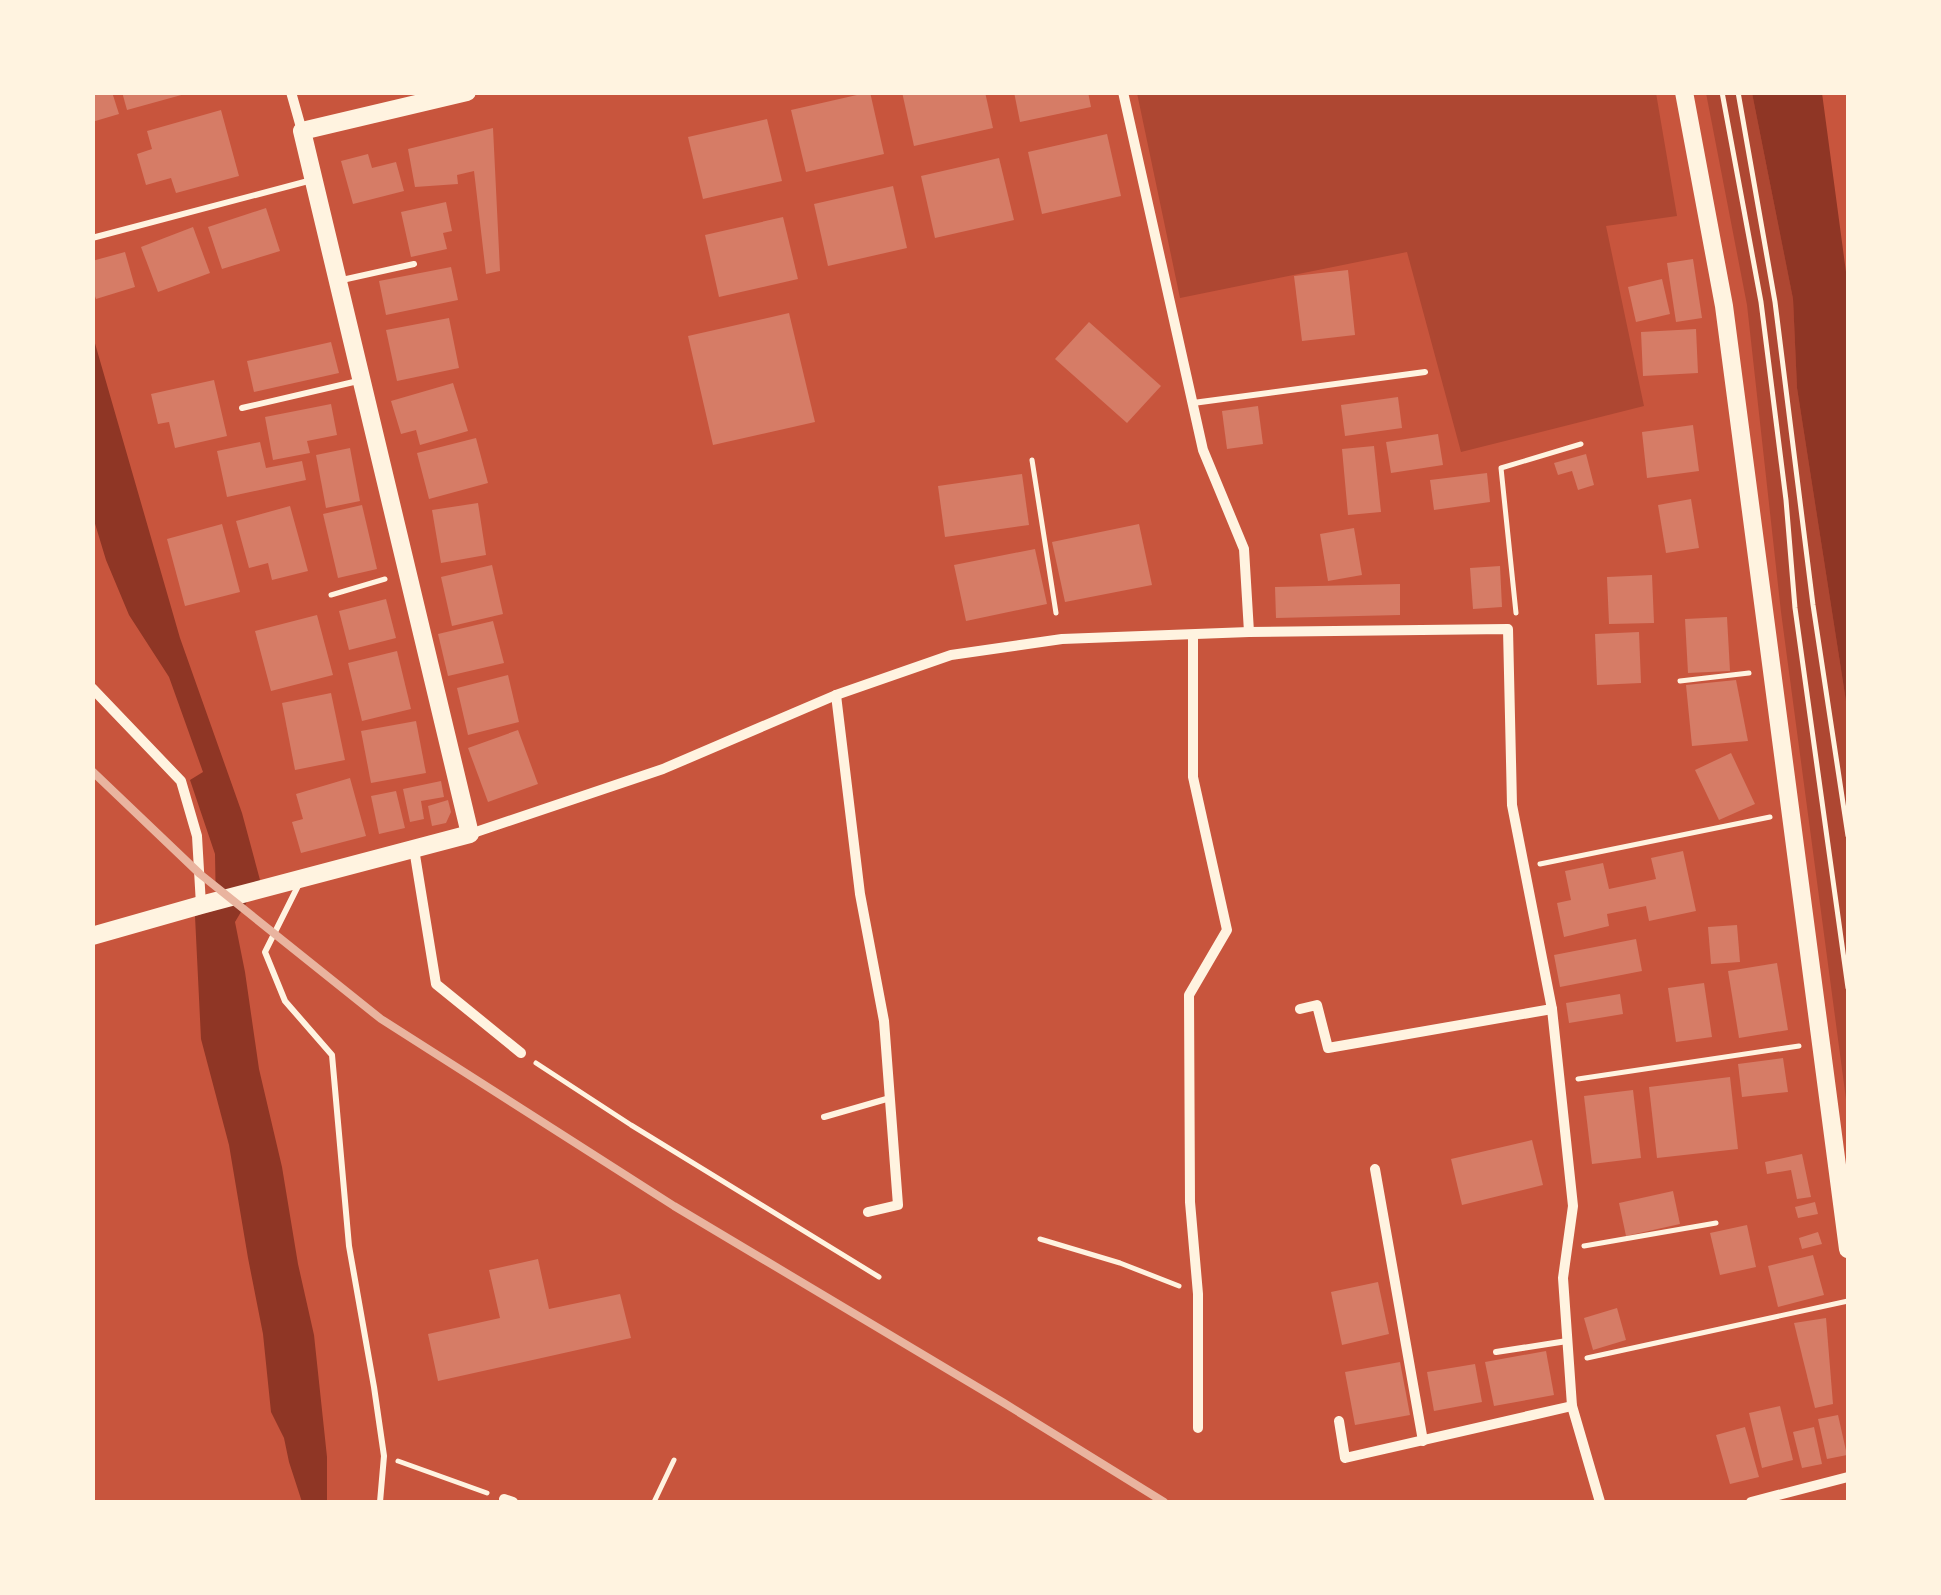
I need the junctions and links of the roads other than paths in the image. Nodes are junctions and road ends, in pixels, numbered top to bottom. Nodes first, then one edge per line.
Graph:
1 (291, 92) edge
2 (467, 92) edge
3 (1123, 92) edge
4 (1684, 92) edge
5 (302, 131) junction
6 (313, 180) junction
7 (92, 238) edge
8 (414, 264) dead end
9 (336, 281) junction
10 (1425, 372) dead end
11 (360, 380) junction
12 (1192, 403) junction
13 (242, 408) dead end
14 (1250, 632) junction
15 (1192, 636) junction
16 (92, 688) edge
17 (836, 695) junction
18 (470, 834) junction
19 (414, 849) junction
20 (302, 879) junction
21 (201, 905) junction
22 (92, 936) edge
23 (1300, 1009) dead end
24 (1552, 1009) junction
25 (521, 1053) road end
26 (891, 1097) junction
27 (824, 1117) dead end
28 (1375, 1169) dead end
29 (868, 1212) dead end
30 (1848, 1249) edge
31 (1568, 1341) junction
32 (1496, 1352) dead end
33 (1572, 1406) junction
34 (1338, 1422) dead end
35 (1198, 1428) dead end
36 (1422, 1441) junction
37 (1848, 1477) edge
38 (380, 1502) edge
39 (1600, 1502) edge
40 (1751, 1502) edge

1 - 5 street
2 - 5 street
3 - 12 street
4 - 30 street
5 - 6 street
6 - 7 lane
6 - 9 street
8 - 9 lane
9 - 11 street
10 - 12 lane
11 - 13 lane
11 - 18 street
12 - 14 street
14 - 15 street
14 - 24 street
15 - 17 street
15 - 35 street
16 - 21 street
17 - 18 street
17 - 26 street
18 - 19 street
19 - 20 street
19 - 25 street
20 - 21 street
20 - 38 lane
21 - 22 street
23 - 24 street
24 - 31 street
26 - 27 lane
26 - 29 street
28 - 36 street
31 - 32 lane
31 - 33 street
33 - 36 street
33 - 39 street
34 - 36 street
37 - 40 street

